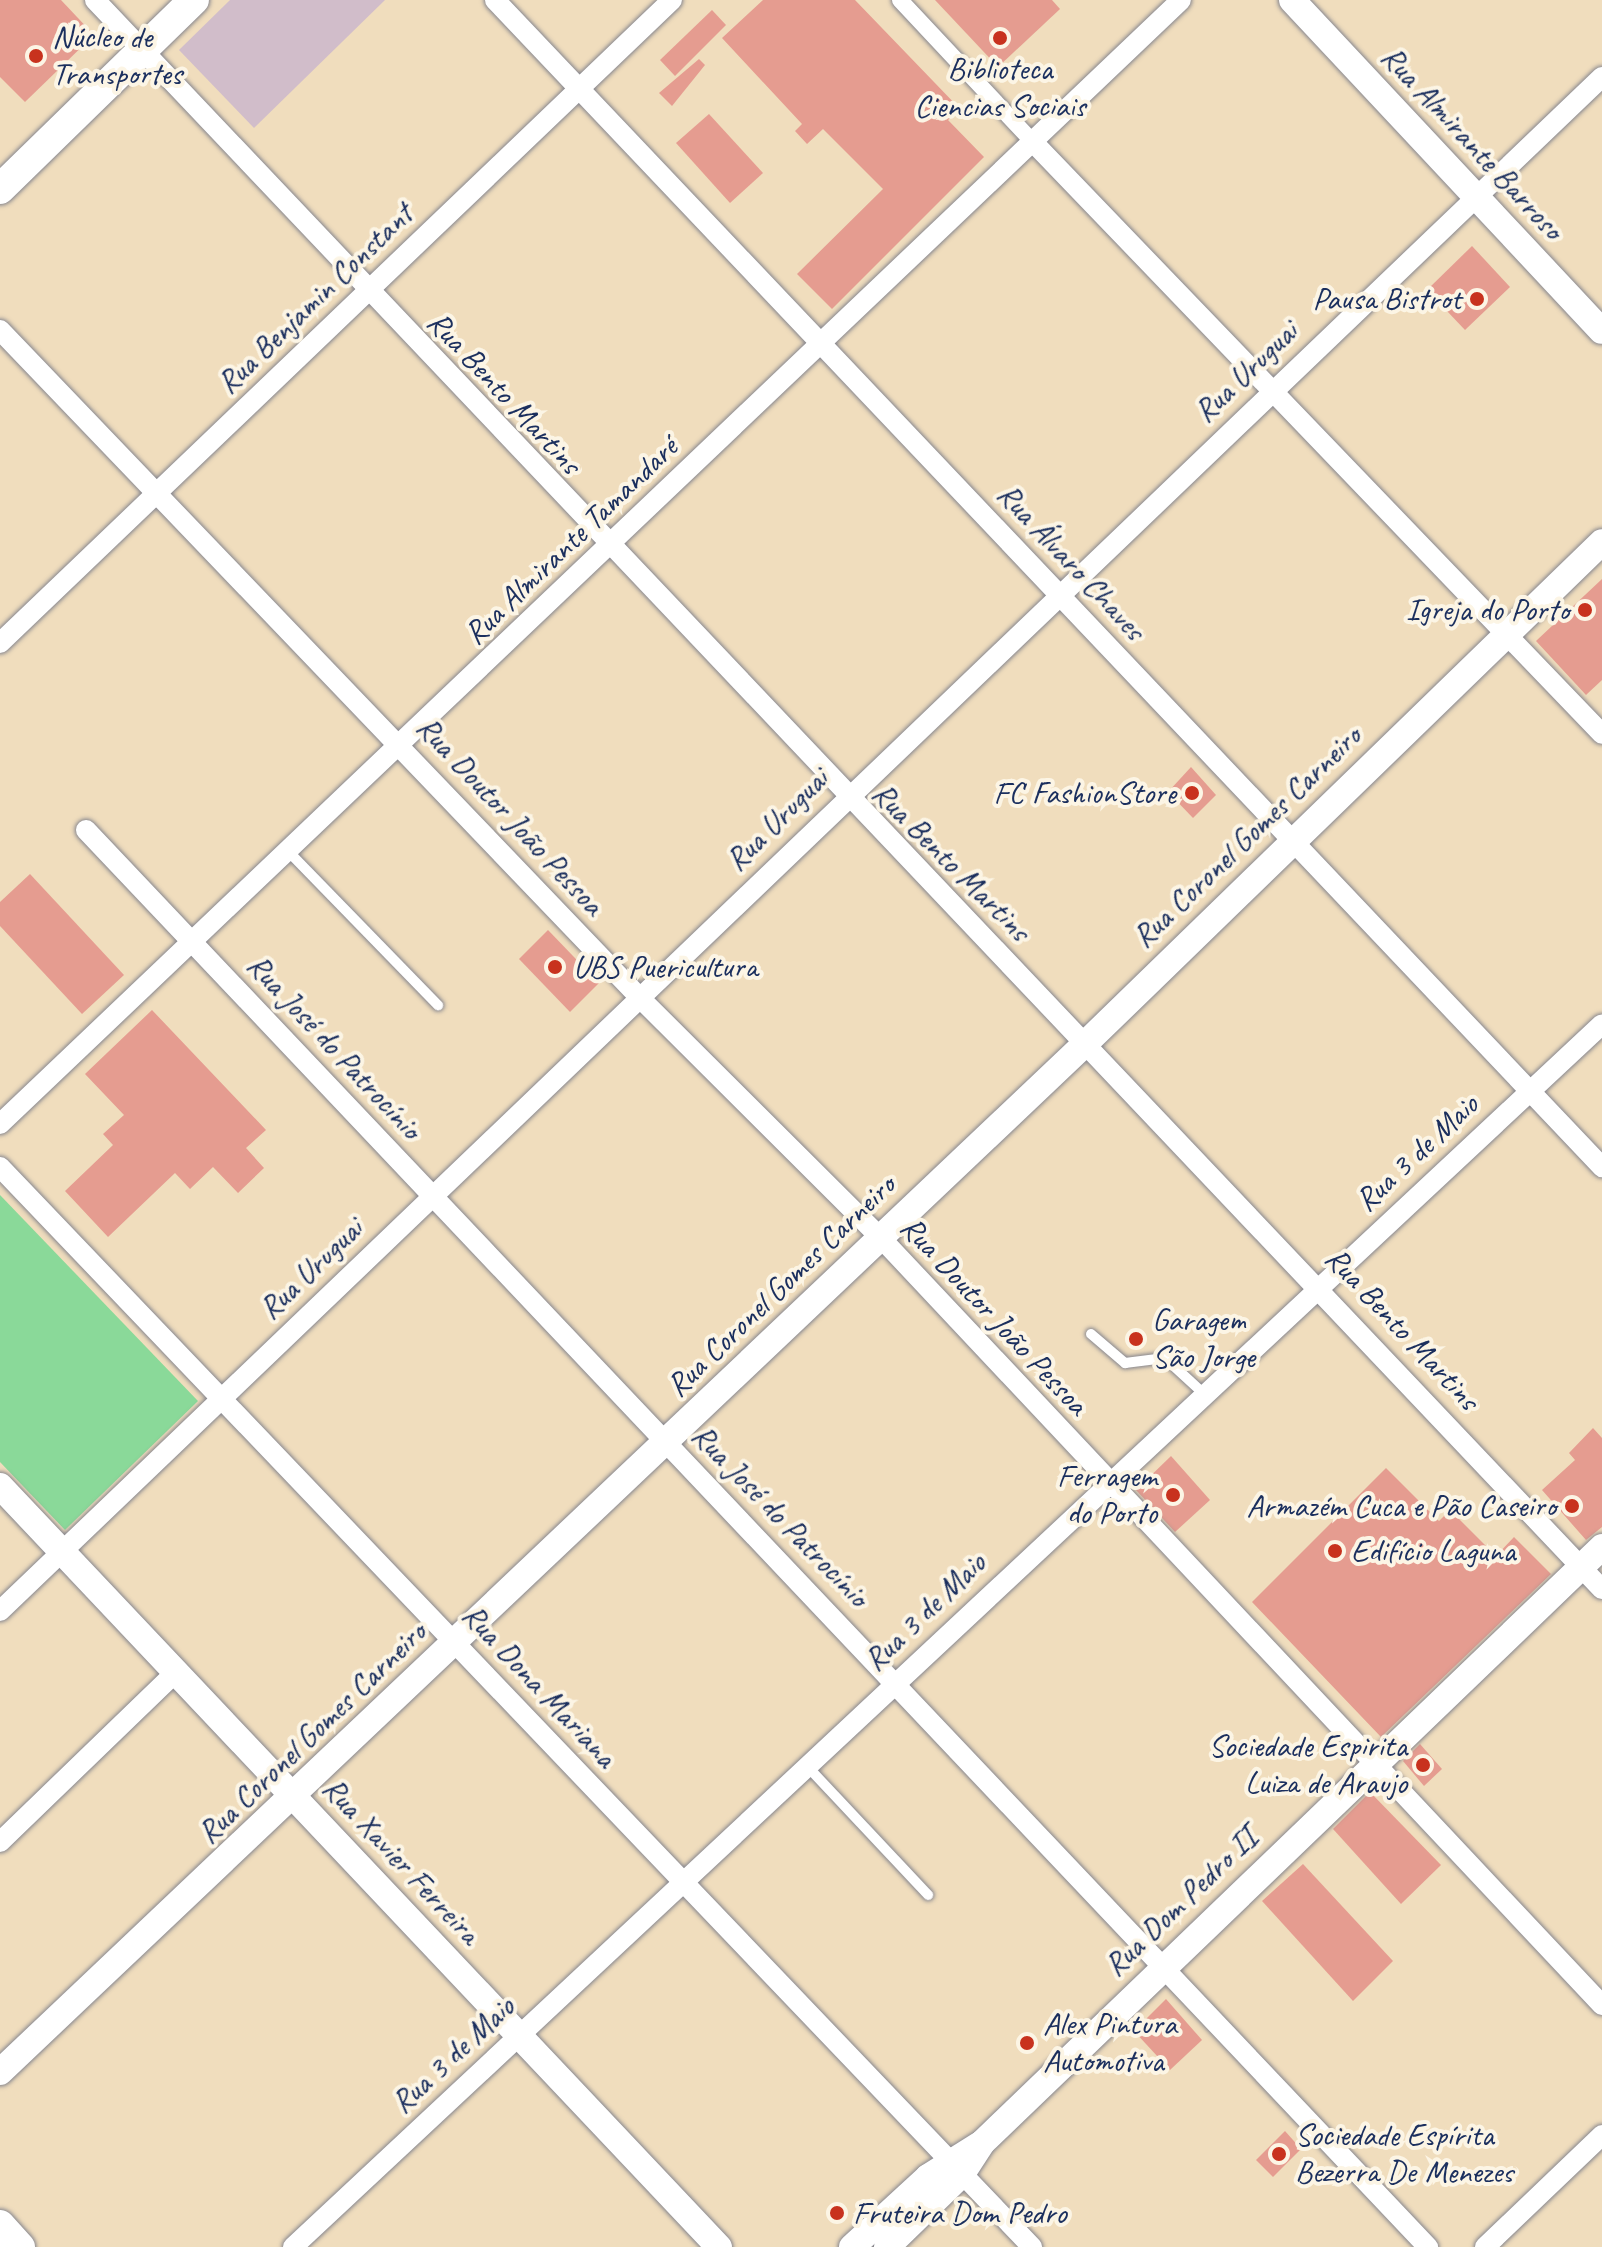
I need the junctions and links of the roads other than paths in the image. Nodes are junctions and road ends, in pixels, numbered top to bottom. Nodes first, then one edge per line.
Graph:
1 (95, 0) edge
2 (194, 0) edge
3 (495, 0) edge
4 (672, 0) edge
5 (900, 0) edge
6 (1181, 0) edge
7 (1292, 0) edge
8 (141, 52) junction
9 (1602, 77) edge
10 (578, 90) junction
11 (1033, 142) junction
12 (0, 189) edge
13 (1473, 196) junction
14 (366, 290) junction
15 (0, 330) edge
16 (1602, 331) edge
17 (820, 344) junction
18 (1269, 392) junction
19 (159, 491) junction
20 (1602, 542) edge
21 (609, 548) junction
22 (1060, 592) junction
23 (1508, 632) junction
24 (0, 643) edge
25 (1602, 734) edge
26 (401, 744) junction
27 (843, 796) junction
28 (86, 830) dead end
29 (1290, 841) junction
30 (289, 852) junction
31 (194, 943) junction
32 (641, 999) junction
33 (438, 1005) dead end
34 (1602, 1024) edge
35 (1088, 1041) junction
36 (1529, 1091) junction
37 (0, 1124) edge
38 (0, 1167) edge
39 (1602, 1167) edge
40 (431, 1194) junction
41 (880, 1237) junction
42 (1320, 1283) junction
43 (1091, 1334) dead end
44 (1202, 1392) junction
45 (222, 1398) junction
46 (666, 1442) junction
47 (1106, 1481) junction
48 (0, 1486) edge
49 (1602, 1547) edge
50 (62, 1552) junction
51 (1581, 1566) junction
52 (1602, 1589) edge
53 (0, 1611) edge
54 (459, 1640) junction
55 (176, 1672) junction
56 (899, 1680) junction
57 (1375, 1763) junction
58 (807, 1766) junction
59 (294, 1798) junction
60 (0, 1842) edge
61 (681, 1884) junction
62 (928, 1895) dead end
63 (1162, 1966) junction
64 (1602, 2005) edge
65 (518, 2034) junction
66 (0, 2072) edge
67 (1602, 2135) edge
68 (956, 2167) junction
69 (0, 2225) edge
70 (20, 2247) edge
71 (293, 2247) edge
72 (719, 2247) edge
73 (852, 2247) edge
74 (887, 2247) edge
75 (1032, 2247) edge
76 (1428, 2247) edge
77 (1485, 2247) edge

1 - 8 street, Rua Bento Martins
2 - 8 main road
3 - 10 street, Rua Álvaro Chaves
4 - 10 street, Rua Benjamin Constant
5 - 11 street
6 - 11 street, Rua Almirante Tamandaré
7 - 13 street, Rua Almirante Barroso
8 - 12 main road
8 - 14 street, Rua Bento Martins
9 - 13 street, Rua Uruguai
10 - 14 street, Rua Benjamin Constant
10 - 17 street, Rua Álvaro Chaves
11 - 17 street, Rua Almirante Tamandaré
11 - 18 street
13 - 16 street, Rua Almirante Barroso
13 - 18 street, Rua Uruguai
14 - 19 street, Rua Benjamin Constant
14 - 21 street, Rua Bento Martins
15 - 19 street, Rua Doutor João Pessoa
17 - 21 street, Rua Almirante Tamandaré
17 - 22 street, Rua Álvaro Chaves
18 - 22 street, Rua Uruguai
18 - 23 street
19 - 24 street, Rua Benjamin Constant
19 - 26 street, Rua Doutor João Pessoa
20 - 23 street, Rua Coronel Gomes Carneiro
21 - 26 street, Rua Almirante Tamandaré
21 - 27 street, Rua Bento Martins
22 - 27 street, Rua Uruguai
22 - 29 street, Rua Álvaro Chaves
23 - 25 street
23 - 29 street, Rua Coronel Gomes Carneiro
26 - 30 street, Rua Almirante Tamandaré
26 - 32 street, Rua Doutor João Pessoa
27 - 32 street, Rua Uruguai
27 - 35 street, Rua Bento Martins
28 - 31 street, Rua José do Patrocínio
29 - 35 street, Rua Coronel Gomes Carneiro
29 - 36 street, Rua Álvaro Chaves
30 - 31 street, Rua Almirante Tamandaré
30 - 33 lane
31 - 37 street, Rua Almirante Tamandaré
31 - 40 street, Rua José do Patrocínio
32 - 40 street, Rua Uruguai
32 - 41 street, Rua Doutor João Pessoa
34 - 36 street, Rua 3 de Maio
35 - 41 street, Rua Coronel Gomes Carneiro
35 - 42 street, Rua Bento Martins
36 - 39 street, Rua Álvaro Chaves
36 - 42 street, Rua 3 de Maio
38 - 45 street, Rua Dona Mariana
40 - 45 street, Rua Uruguai
40 - 46 street, Rua José do Patrocínio
41 - 46 street, Rua Coronel Gomes Carneiro
41 - 47 street, Rua Doutor João Pessoa
42 - 44 street, Rua 3 de Maio
42 - 51 street, Rua Bento Martins
43 - 44 lane
44 - 47 street, Rua 3 de Maio
45 - 50 street, Rua Uruguai
45 - 54 street, Rua Dona Mariana
46 - 54 street, Rua Coronel Gomes Carneiro
46 - 56 street, Rua José do Patrocínio
47 - 56 street, Rua 3 de Maio
47 - 57 street, Rua Doutor João Pessoa
48 - 50 street, Rua Xavier Ferreira
49 - 51 street, Rua Dom Pedro II
50 - 53 street, Rua Uruguai
50 - 55 street, Rua Xavier Ferreira
51 - 52 street, Rua Bento Martins
51 - 57 street, Rua Dom Pedro II
54 - 59 street, Rua Coronel Gomes Carneiro
54 - 61 street, Rua Dona Mariana
55 - 59 street, Rua Xavier Ferreira
55 - 60 street
56 - 58 street, Rua 3 de Maio
56 - 63 street, Rua José do Patrocínio
57 - 63 street, Rua Dom Pedro II
57 - 64 street, Rua Doutor João Pessoa
58 - 61 street, Rua 3 de Maio
58 - 62 lane
59 - 65 street, Rua Xavier Ferreira
59 - 66 street, Rua Coronel Gomes Carneiro
61 - 65 street, Rua 3 de Maio
61 - 68 street, Rua Dona Mariana
63 - 68 street, Rua Dom Pedro II
63 - 76 street, Rua José do Patrocínio
65 - 71 street, Rua 3 de Maio
65 - 72 street, Rua Xavier Ferreira
67 - 77 street
68 - 73 street, Rua Dom Pedro II
68 - 74 street, Rua Dom Pedro II
68 - 75 street, Rua Dona Mariana
69 - 70 main road

